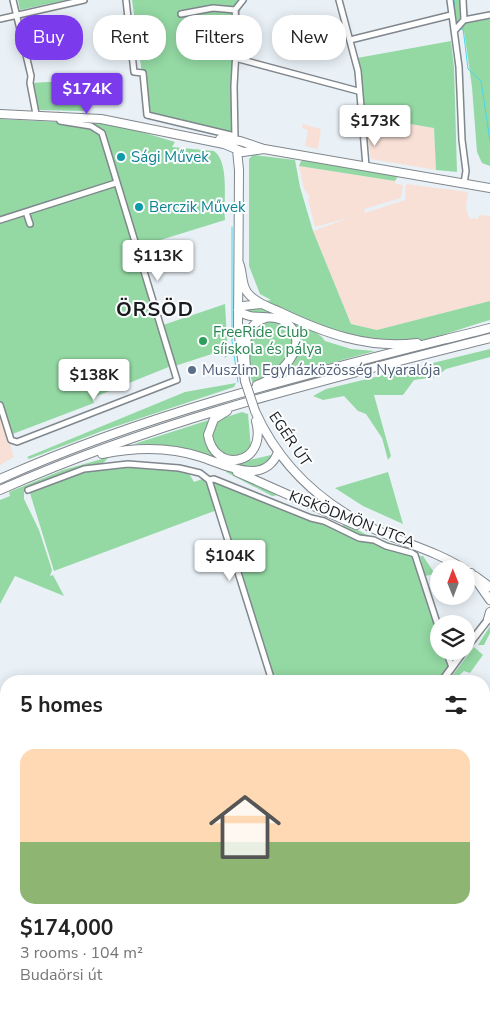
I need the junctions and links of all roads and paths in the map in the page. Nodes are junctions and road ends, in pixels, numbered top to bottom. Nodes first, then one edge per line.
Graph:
1 (12, 0) edge
2 (84, 0) edge
3 (126, 0) edge
4 (243, 0) edge
5 (338, 0) edge
6 (450, 0) edge
7 (463, 0) edge
8 (232, 9) junction
9 (181, 14) dead end
10 (15, 15) edge
11 (16, 15) joint
12 (233, 15) edge
13 (451, 15) junction
14 (490, 15) edge
15 (0, 19) edge
16 (464, 20) junction
17 (455, 30) junction
18 (350, 40) junction
19 (27, 60) edge
20 (235, 60) edge
21 (242, 60) edge
22 (358, 91) junction
23 (0, 114) edge
24 (36, 114) junction
25 (58, 115) junction
26 (208, 140) junction
27 (238, 145) junction
28 (264, 149) junction
29 (251, 151) junction
30 (366, 166) junction
31 (239, 170) junction
32 (465, 180) junction
33 (116, 183) junction
34 (490, 188) edge
35 (26, 212) junction
36 (0, 220) edge
37 (30, 224) dead end
38 (239, 263) junction
39 (263, 304) junction
40 (238, 310) junction
41 (268, 318) junction
42 (490, 328) edge
43 (453, 337) junction
44 (490, 338) edge
45 (245, 381) junction
46 (220, 399) junction
47 (242, 402) junction
48 (0, 405) edge
49 (255, 412) junction
50 (278, 452) junction
51 (215, 462) junction
52 (53, 468) junction
53 (0, 479) edge
54 (209, 480) junction
55 (0, 490) edge
56 (28, 490) dead end
57 (385, 534) junction
58 (448, 560) edge
59 (475, 576) edge
60 (475, 581) edge
61 (489, 586) edge
62 (490, 600) edge
63 (434, 615) edge
64 (490, 616) edge
65 (475, 636) edge
66 (449, 660) edge
67 (457, 660) edge
68 (452, 667) junction
69 (268, 675) edge
70 (446, 675) edge

1 - 11 street
2 - 11 street
3 - 27 street
4 - 8 street
5 - 18 street
6 - 13 street
7 - 16 street
8 - 9 street
8 - 12 street
10 - 15 street
13 - 17 street
13 - 18 street
14 - 16 street
16 - 17 street
17 - 32 street
18 - 22 street
19 - 24 street
20 - 27 street
21 - 22 street
22 - 30 street
23 - 24 main road
24 - 25 main road
25 - 26 main road
25 - 33 street
26 - 27 main road
26 - 31 main road
27 - 28 main road
27 - 29 main road
27 - 31 main road, EGÉR ÚT
28 - 29 main road
28 - 30 main road
29 - 31 main road
30 - 32 main road
31 - 38 main road, EGÉR ÚT
32 - 34 main road
33 - 35 street
33 - 48 street
35 - 36 street
35 - 37 street
38 - 39 main road
38 - 40 main road, EGÉR ÚT
39 - 40 main road
39 - 43 main road
40 - 41 main road
40 - 45 main road, EGÉR ÚT
41 - 45 main road
41 - 46 main road
42 - 43 main road
43 - 46 main road
44 - 47 main road
45 - 49 main road, EGÉR ÚT, bridge
46 - 53 main road
47 - 49 main road
47 - 52 main road
49 - 50 main road, EGÉR ÚT
50 - 51 main road
50 - 57 main road, EGÉR ÚT
51 - 52 main road
51 - 57 main road
52 - 55 main road
54 - 56 street
54 - 63 street, KISKÖDMÖN UTCA
54 - 69 street
57 - 58 main road, EGÉR ÚT
59 - 61 main road, EGÉR ÚT
60 - 62 main road
64 - 65 street
66 - 68 street
67 - 68 street
68 - 70 street

